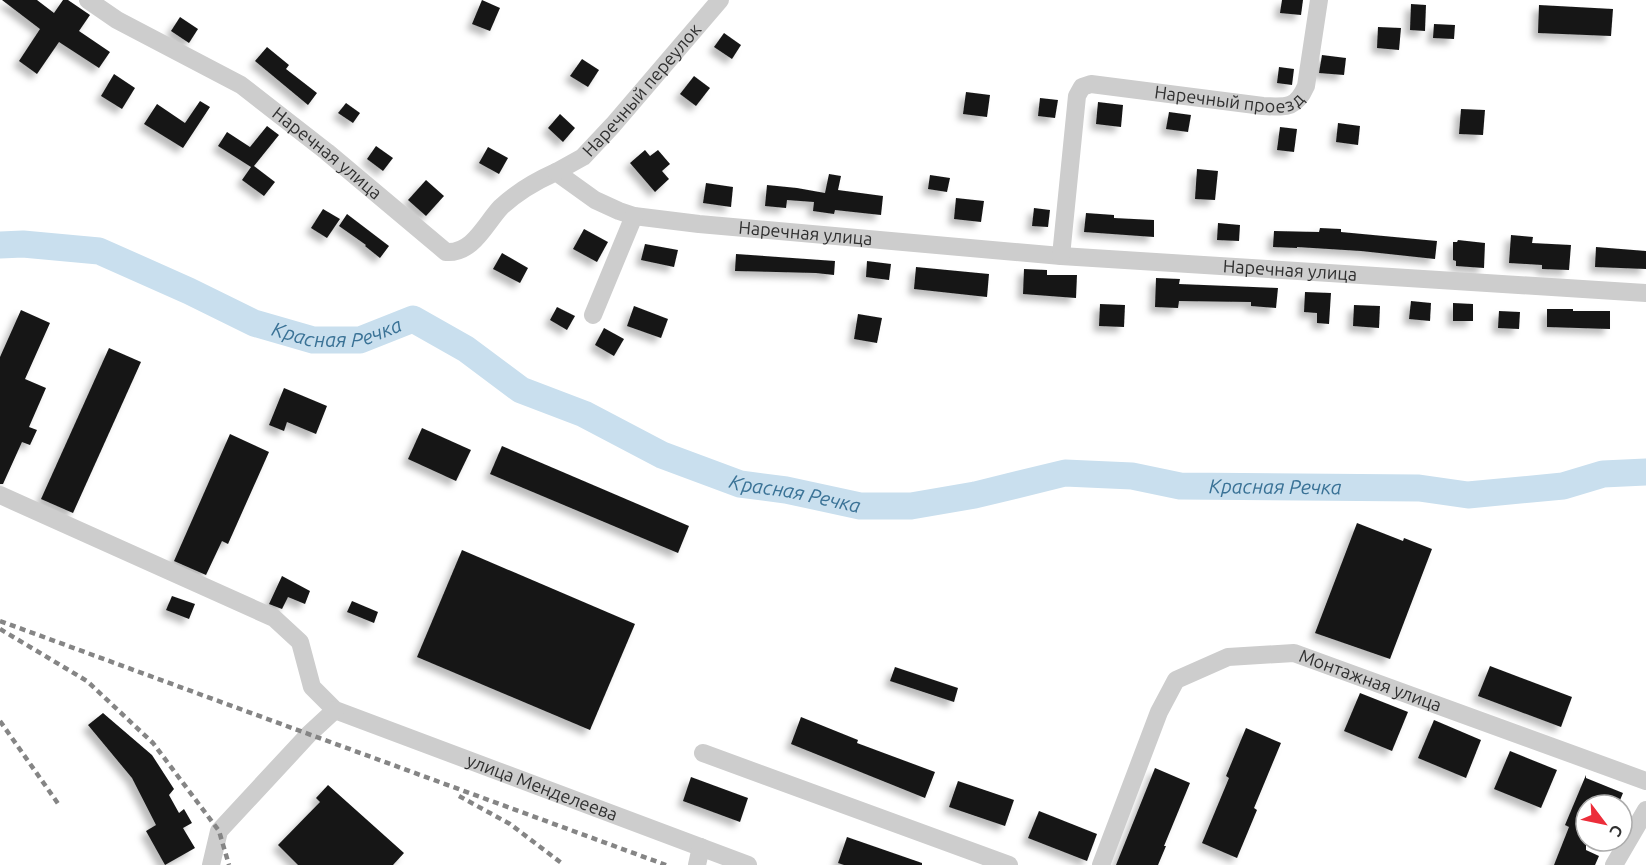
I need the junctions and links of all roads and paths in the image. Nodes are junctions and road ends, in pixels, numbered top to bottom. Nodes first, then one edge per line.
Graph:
1 (88, 0) edge
2 (720, 0) edge
3 (1319, 0) edge
4 (556, 172) junction
5 (634, 216) junction
6 (1061, 256) junction
7 (1646, 292) edge
8 (593, 315) dead end
9 (0, 495) edge
10 (335, 710) junction
11 (703, 753) dead end
12 (1646, 781) edge
13 (1646, 810) edge
14 (699, 856) edge
15 (211, 865) edge
16 (748, 865) edge
17 (1009, 865) edge
18 (1101, 865) edge
19 (1614, 865) edge

1 - 4 street, Наречная улица
2 - 4 street, Наречный переулок
3 - 6 street, Наречный проезд
4 - 5 street, Наречная улица
5 - 6 street, Наречная улица
5 - 8 street
6 - 7 street, Наречная улица
9 - 10 street
10 - 14 street, улица Менделеева
10 - 15 street
11 - 17 street
12 - 18 street, Монтажная улица
13 - 19 street
14 - 16 street, улица Менделеева

